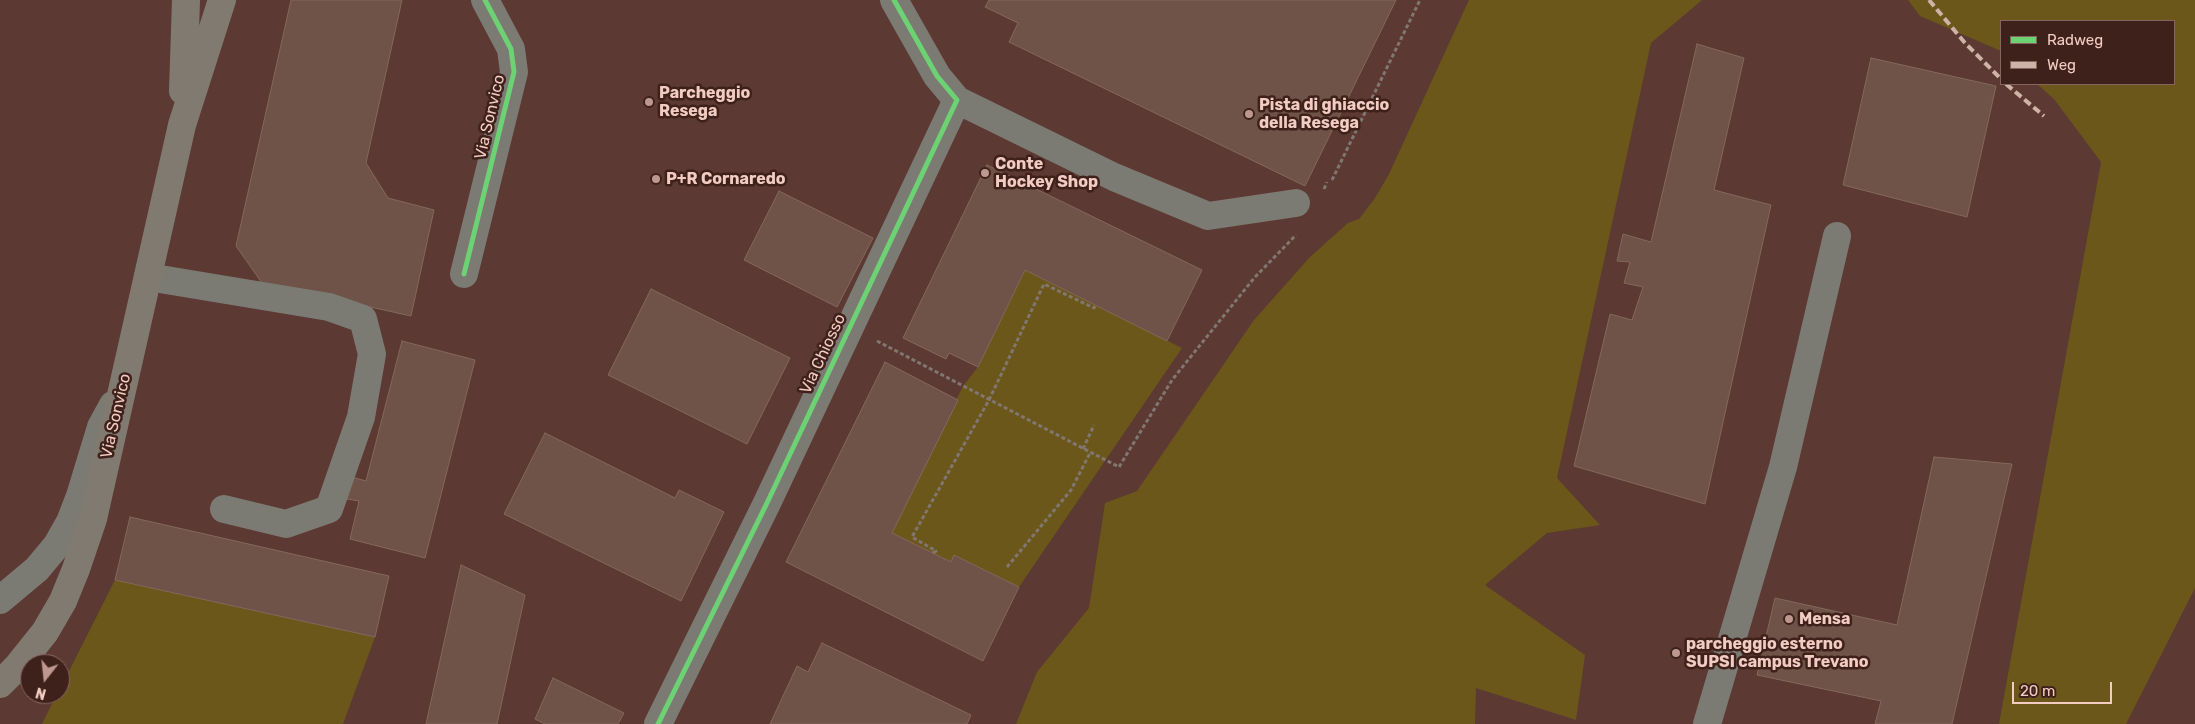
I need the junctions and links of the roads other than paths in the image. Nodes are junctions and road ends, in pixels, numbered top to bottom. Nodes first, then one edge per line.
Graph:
1 (186, 0) edge
2 (222, 0) edge
3 (485, 0) edge
4 (894, 0) edge
5 (957, 100) junction
6 (182, 125) junction
7 (1309, 200) road end
8 (1837, 236) dead end
9 (464, 274) dead end
10 (148, 277) junction
11 (123, 386) junction
12 (224, 509) dead end
13 (0, 600) edge
14 (0, 684) edge
15 (658, 724) edge
16 (1707, 724) edge

1 - 6 main road, Via Sonvico
2 - 6 main road, Via Sonvico
3 - 9 street, Via Sonvico
4 - 5 street
5 - 7 street
5 - 15 street, Via Chiosso
6 - 10 main road, Via Sonvico
8 - 16 street
10 - 11 main road, Via Sonvico
10 - 12 street
11 - 13 street
11 - 14 main road, Via Sonvico

